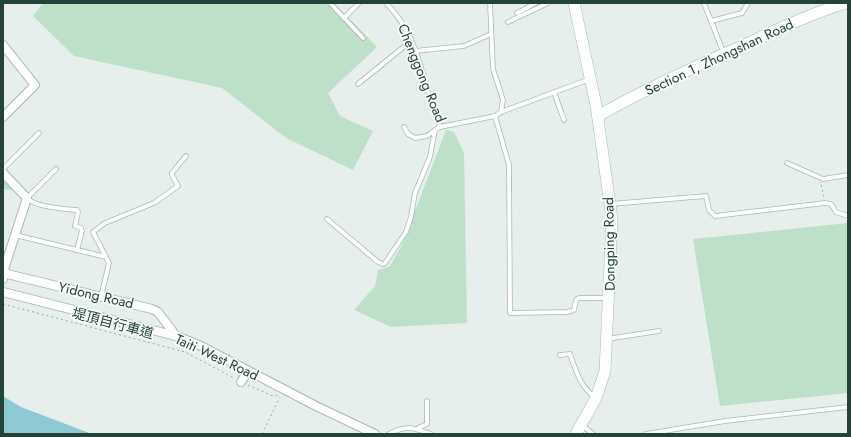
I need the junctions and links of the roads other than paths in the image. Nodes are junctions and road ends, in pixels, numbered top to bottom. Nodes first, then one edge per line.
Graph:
1 (330, 3) edge
2 (359, 3) edge
3 (386, 3) edge
4 (490, 3) edge
5 (536, 3) edge
6 (548, 3) edge
7 (574, 3) edge
8 (704, 3) edge
9 (748, 3) edge
10 (844, 3) edge
11 (517, 13) dead end
12 (344, 18) junction
13 (711, 21) junction
14 (508, 22) dead end
15 (491, 34) junction
16 (363, 38) dead end
17 (411, 41) junction
18 (3, 45) edge
19 (415, 51) junction
20 (724, 54) junction
21 (591, 79) junction
22 (358, 84) dead end
23 (554, 92) junction
24 (501, 112) junction
25 (495, 116) junction
26 (598, 116) junction
27 (3, 117) edge
28 (564, 120) dead end
29 (404, 127) dead end
30 (440, 127) junction
31 (435, 130) junction
32 (39, 132) dead end
33 (186, 156) dead end
34 (787, 162) dead end
35 (3, 169) edge
36 (56, 169) dead end
37 (3, 173) edge
38 (848, 175) edge
39 (27, 198) junction
40 (610, 204) junction
41 (848, 216) edge
42 (327, 219) dead end
43 (15, 235) junction
44 (77, 250) junction
45 (106, 257) junction
46 (3, 275) edge
47 (3, 292) edge
48 (101, 297) junction
49 (609, 298) junction
50 (659, 331) dead end
51 (176, 336) junction
52 (607, 339) junction
53 (560, 355) dead end
54 (248, 371) junction
55 (241, 382) road end
56 (596, 398) junction
57 (427, 401) dead end
58 (848, 407) edge
59 (418, 428) junction
60 (579, 429) edge
61 (375, 434) edge
62 (389, 434) edge
63 (432, 434) edge
64 (593, 434) edge
65 (646, 434) edge

1 - 12 lane
2 - 12 lane
3 - 17 lane, Chenggong Road
4 - 15 lane
5 - 11 lane
6 - 14 lane
7 - 21 main road, Dongping Road
8 - 13 lane
9 - 13 lane
10 - 20 main road, Section 1, Zhongshan Road
12 - 16 lane
13 - 20 lane
15 - 19 lane
15 - 24 lane
17 - 19 lane, Chenggong Road
17 - 22 lane
18 - 27 street
19 - 30 lane, Chenggong Road
20 - 26 main road, Section 1, Zhongshan Road
21 - 23 lane, Chenggong Road
21 - 26 main road, Dongping Road
23 - 24 lane, Chenggong Road
23 - 28 lane
24 - 25 lane, Chenggong Road
25 - 30 lane, Chenggong Road
25 - 49 lane
26 - 40 main road, Dongping Road
29 - 31 lane
30 - 31 lane
31 - 42 lane
32 - 35 lane
33 - 45 lane
34 - 38 lane
36 - 39 lane
37 - 39 street
39 - 43 street
39 - 44 lane
40 - 41 lane
40 - 49 main road, Dongping Road
43 - 44 lane
43 - 46 street
44 - 45 lane
45 - 48 lane
46 - 48 street, Yidong Road
47 - 51 street, Taiti West Road
48 - 51 street, Yidong Road
49 - 52 main road, Dongping Road
50 - 52 lane
51 - 54 street, Taiti West Road
52 - 56 main road, Dongping Road
53 - 56 lane
54 - 55 street
54 - 61 street, Taiti West Road
56 - 60 main road, Dongping Road
57 - 59 lane
58 - 65 lane
59 - 62 lane
59 - 63 lane
60 - 64 lane

